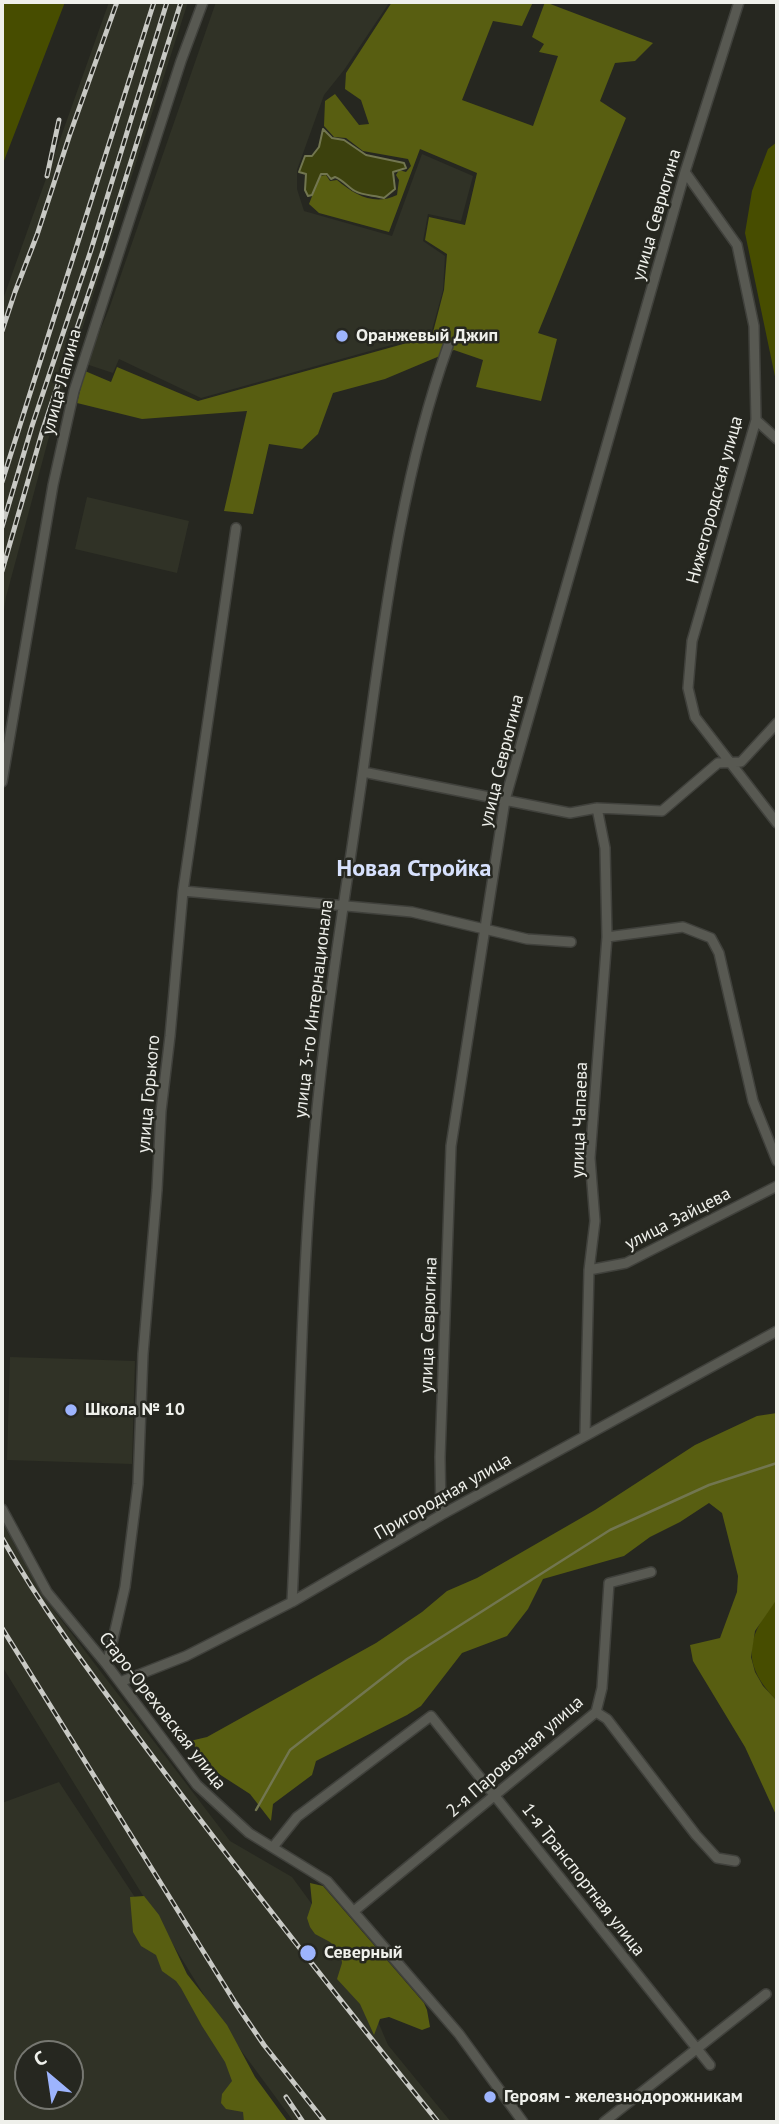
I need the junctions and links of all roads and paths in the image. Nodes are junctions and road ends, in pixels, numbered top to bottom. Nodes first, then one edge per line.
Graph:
1 (203, 2) edge
2 (738, 2) edge
3 (685, 172) junction
4 (448, 346) dead end
5 (756, 420) junction
6 (777, 439) edge
7 (236, 528) dead end
8 (777, 723) edge
9 (730, 762) junction
10 (363, 772) junction
11 (2, 782) edge
12 (505, 800) junction
13 (597, 808) junction
14 (777, 823) edge
15 (183, 891) junction
16 (342, 905) junction
17 (485, 931) junction
18 (607, 937) junction
19 (571, 942) dead end
20 (777, 1161) edge
21 (777, 1186) edge
22 (589, 1270) junction
23 (777, 1331) edge
24 (585, 1435) junction
25 (2, 1509) edge
26 (441, 1515) junction
27 (651, 1572) dead end
28 (292, 1602) junction
29 (107, 1665) junction
30 (120, 1682) junction
31 (596, 1712) junction
32 (497, 1796) junction
33 (272, 1847) junction
34 (735, 1861) dead end
35 (354, 1911) junction
36 (766, 1994) dead end
37 (697, 2049) junction
38 (710, 2065) dead end
39 (523, 2122) edge
40 (604, 2122) edge

1 - 11 street, улица Лапина
2 - 3 street, улица Севрюгина
3 - 5 street, Нижегородская улица
3 - 12 street, улица Севрюгина
4 - 10 street, улица 3-го Интернационала
5 - 6 street
5 - 9 street, Нижегородская улица
7 - 15 street, улица Горького
8 - 9 street
9 - 13 street
9 - 14 street, Нижегородская улица
10 - 12 street
10 - 16 street, улица 3-го Интернационала
12 - 13 street
12 - 17 street, улица Севрюгина
13 - 18 street, улица Чапаева
15 - 16 street
15 - 29 street, улица Горького
16 - 17 street
16 - 28 street, улица 3-го Интернационала
17 - 19 street
17 - 26 street, улица Севрюгина
18 - 20 street
18 - 22 street, улица Чапаева
21 - 22 street, улица Зайцева
22 - 24 street, улица Чапаева
23 - 24 street, Пригородная улица
24 - 26 street, Пригородная улица
25 - 29 street, Старо-Ореховская улица
26 - 28 street, Пригородная улица
27 - 31 street, 2-я Паровозная улица
28 - 30 street, Пригородная улица
29 - 30 street, Старо-Ореховская улица
30 - 33 street, Старо-Ореховская улица
31 - 32 street, 2-я Паровозная улица
31 - 34 street
32 - 33 street, 1-я Транспортная улица
32 - 35 street, 2-я Паровозная улица
32 - 37 street, 1-я Транспортная улица
33 - 35 street, Старо-Ореховская улица
35 - 39 street, Старо-Ореховская улица
36 - 37 street
37 - 38 street, 1-я Транспортная улица
37 - 40 street

